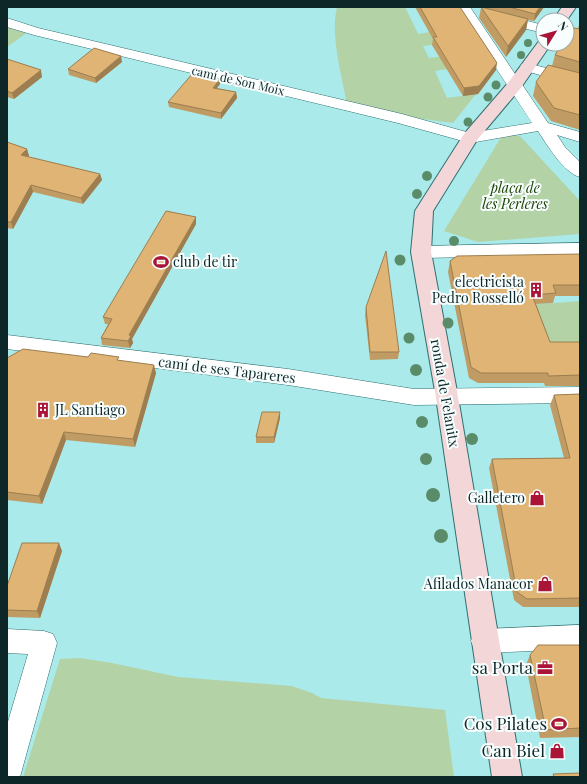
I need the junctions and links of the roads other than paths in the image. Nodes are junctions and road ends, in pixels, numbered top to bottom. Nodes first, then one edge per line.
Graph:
1 (464, 8) edge
2 (7, 22) edge
3 (535, 27) edge
4 (538, 52) edge
5 (527, 67) junction
6 (580, 82) edge
7 (514, 86) junction
8 (542, 126) junction
9 (580, 137) edge
10 (470, 138) junction
11 (580, 172) edge
12 (580, 250) edge
13 (421, 252) junction
14 (9, 348) edge
15 (580, 395) edge
16 (447, 397) junction
17 (580, 637) edge
18 (7, 641) edge
19 (484, 641) junction
20 (7, 774) edge
21 (507, 777) edge

1 - 3 street
1 - 7 street
2 - 10 street, camí de Son Moix
4 - 5 main road, ronda de Felanitx
5 - 6 street
5 - 7 main road, ronda de Felanitx
7 - 8 street
7 - 10 main road, ronda de Felanitx
8 - 9 street
8 - 10 street
8 - 11 street
10 - 13 main road, ronda de Felanitx
12 - 13 street
13 - 16 main road, ronda de Felanitx
14 - 16 street, camí de ses Tapareres
15 - 16 street, camí de ses Tapareres
16 - 19 main road, ronda de Felanitx
17 - 19 street
18 - 20 street
19 - 21 main road, ronda de Felanitx

